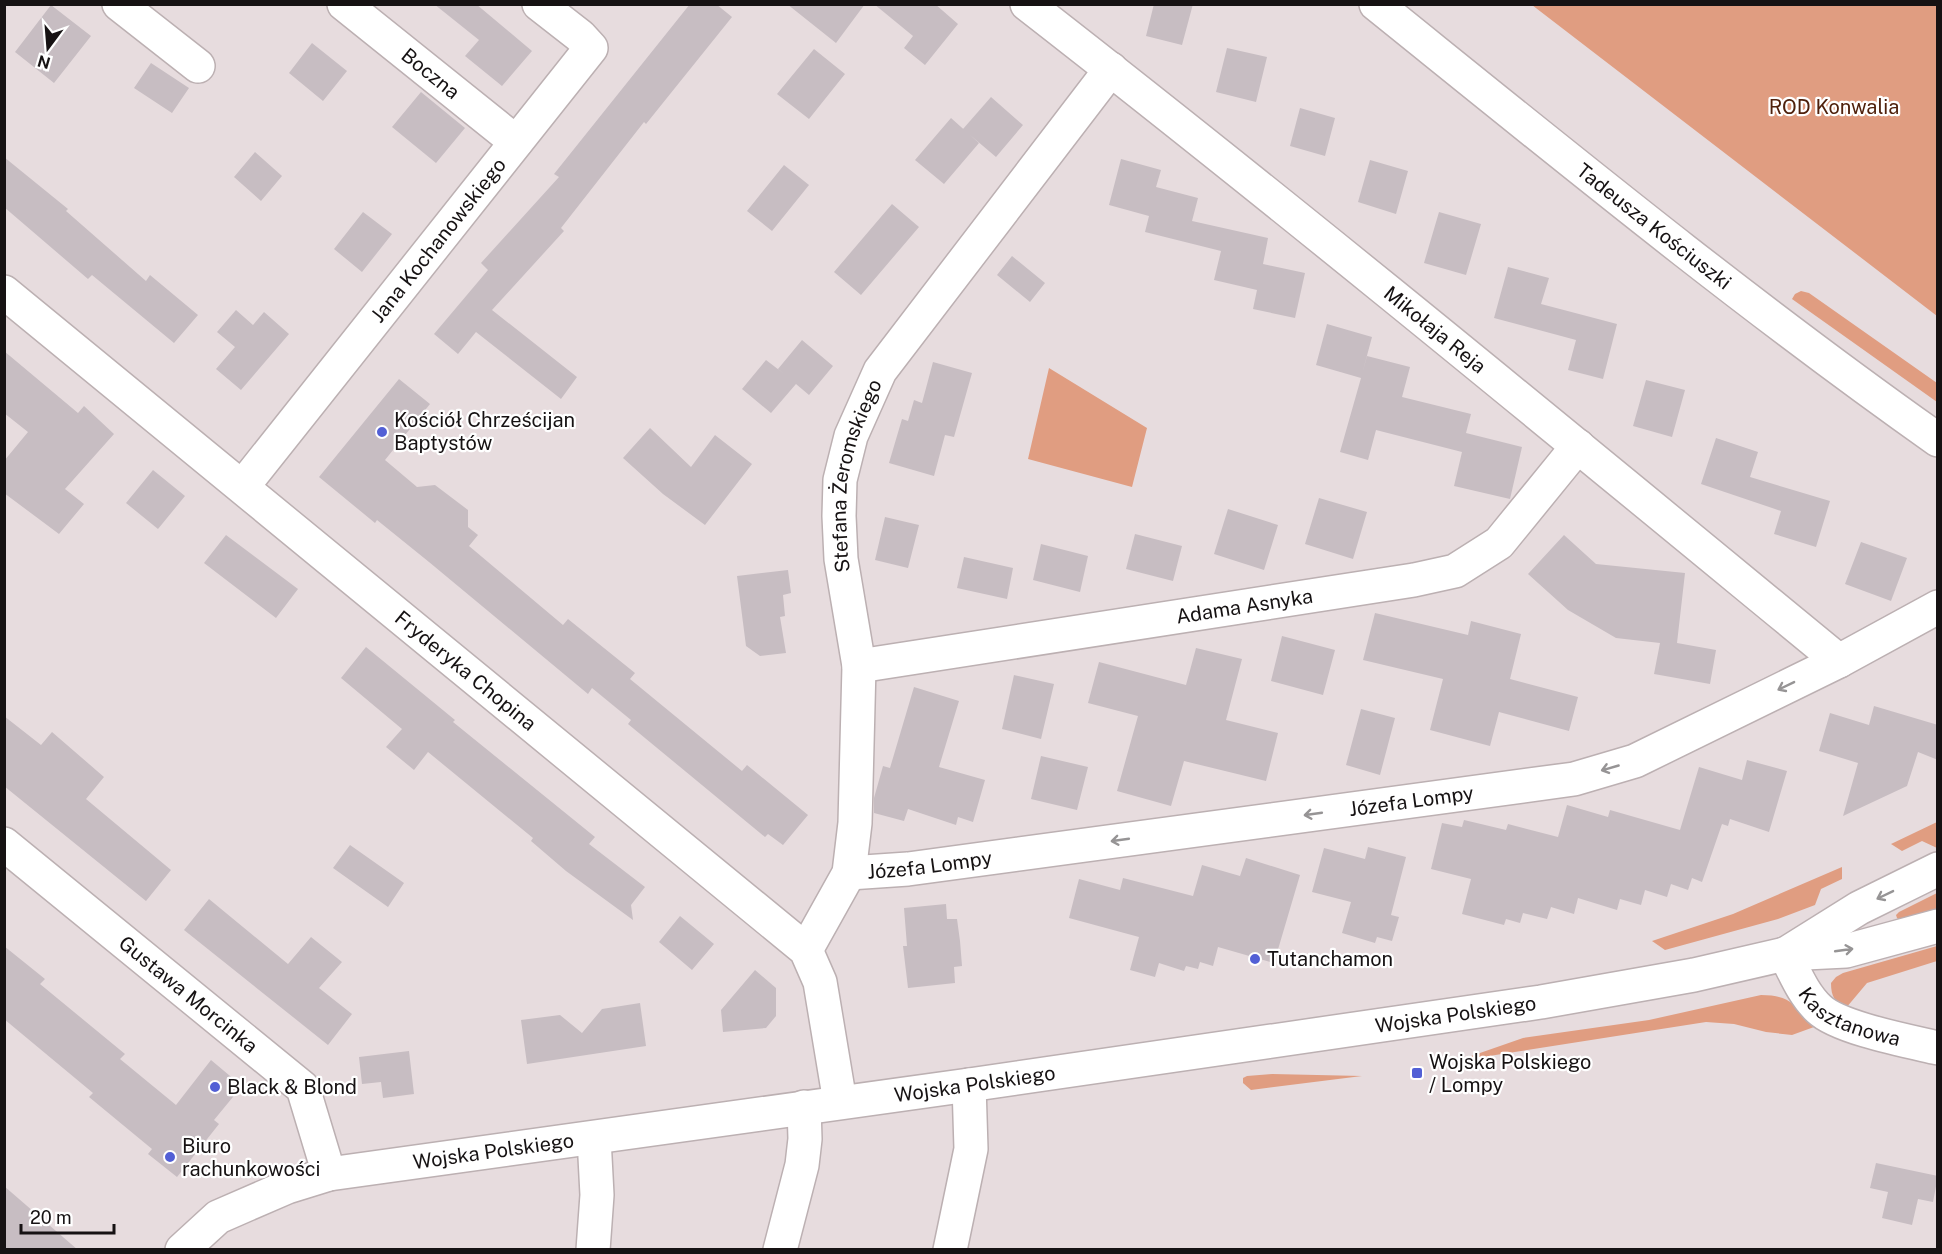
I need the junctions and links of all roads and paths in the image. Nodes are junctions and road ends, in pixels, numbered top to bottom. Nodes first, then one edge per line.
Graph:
1 (119, 4) edge
2 (344, 4) edge
3 (539, 4) edge
4 (1027, 4) edge
5 (1376, 4) edge
6 (198, 66) dead end
7 (1111, 69) junction
8 (516, 142) junction
9 (4, 292) edge
10 (1938, 440) edge
11 (1578, 446) junction
12 (243, 486) junction
13 (1938, 607) edge
14 (1839, 661) junction
15 (860, 666) junction
16 (4, 844) edge
17 (1938, 869) edge
18 (849, 873) junction
19 (1938, 926) edge
20 (806, 950) junction
21 (1785, 954) junction
22 (1938, 1048) edge
23 (969, 1085) junction
24 (840, 1102) junction
25 (804, 1107) junction
26 (594, 1138) junction
27 (329, 1174) junction
28 (182, 1250) edge
29 (593, 1250) edge
30 (780, 1250) edge
31 (950, 1250) edge

1 - 6 street
2 - 8 street, Boczna
3 - 8 street, Jana Kochanowskiego
4 - 7 street, Mikołaja Reja
5 - 10 street, Tadeusza Kościuszki
7 - 11 street, Mikołaja Reja
7 - 15 street, Stefana Żeromskiego
8 - 12 street, Jana Kochanowskiego
9 - 12 street, Fryderyka Chopina
11 - 14 street, Mikołaja Reja
11 - 15 street, Adama Asnyka
12 - 20 street, Fryderyka Chopina
13 - 14 street, Józefa Lompy
14 -> 18 street, Józefa Lompy
15 - 18 street, Stefana Żeromskiego
16 - 27 street, Gustawa Morcinka
17 -> 21 street, Wojska Polskiego
18 - 20 street, Stefana Żeromskiego
21 -> 19 street, Wojska Polskiego
20 - 24 street, Fryderyka Chopina
21 - 22 street, Kasztanowa
21 - 23 street, Wojska Polskiego
23 - 24 street, Wojska Polskiego
23 - 31 street
24 - 25 street, Wojska Polskiego
25 - 26 street, Wojska Polskiego
25 - 30 street
26 - 27 street, Wojska Polskiego
26 - 29 street
27 - 28 street, Wojska Polskiego

